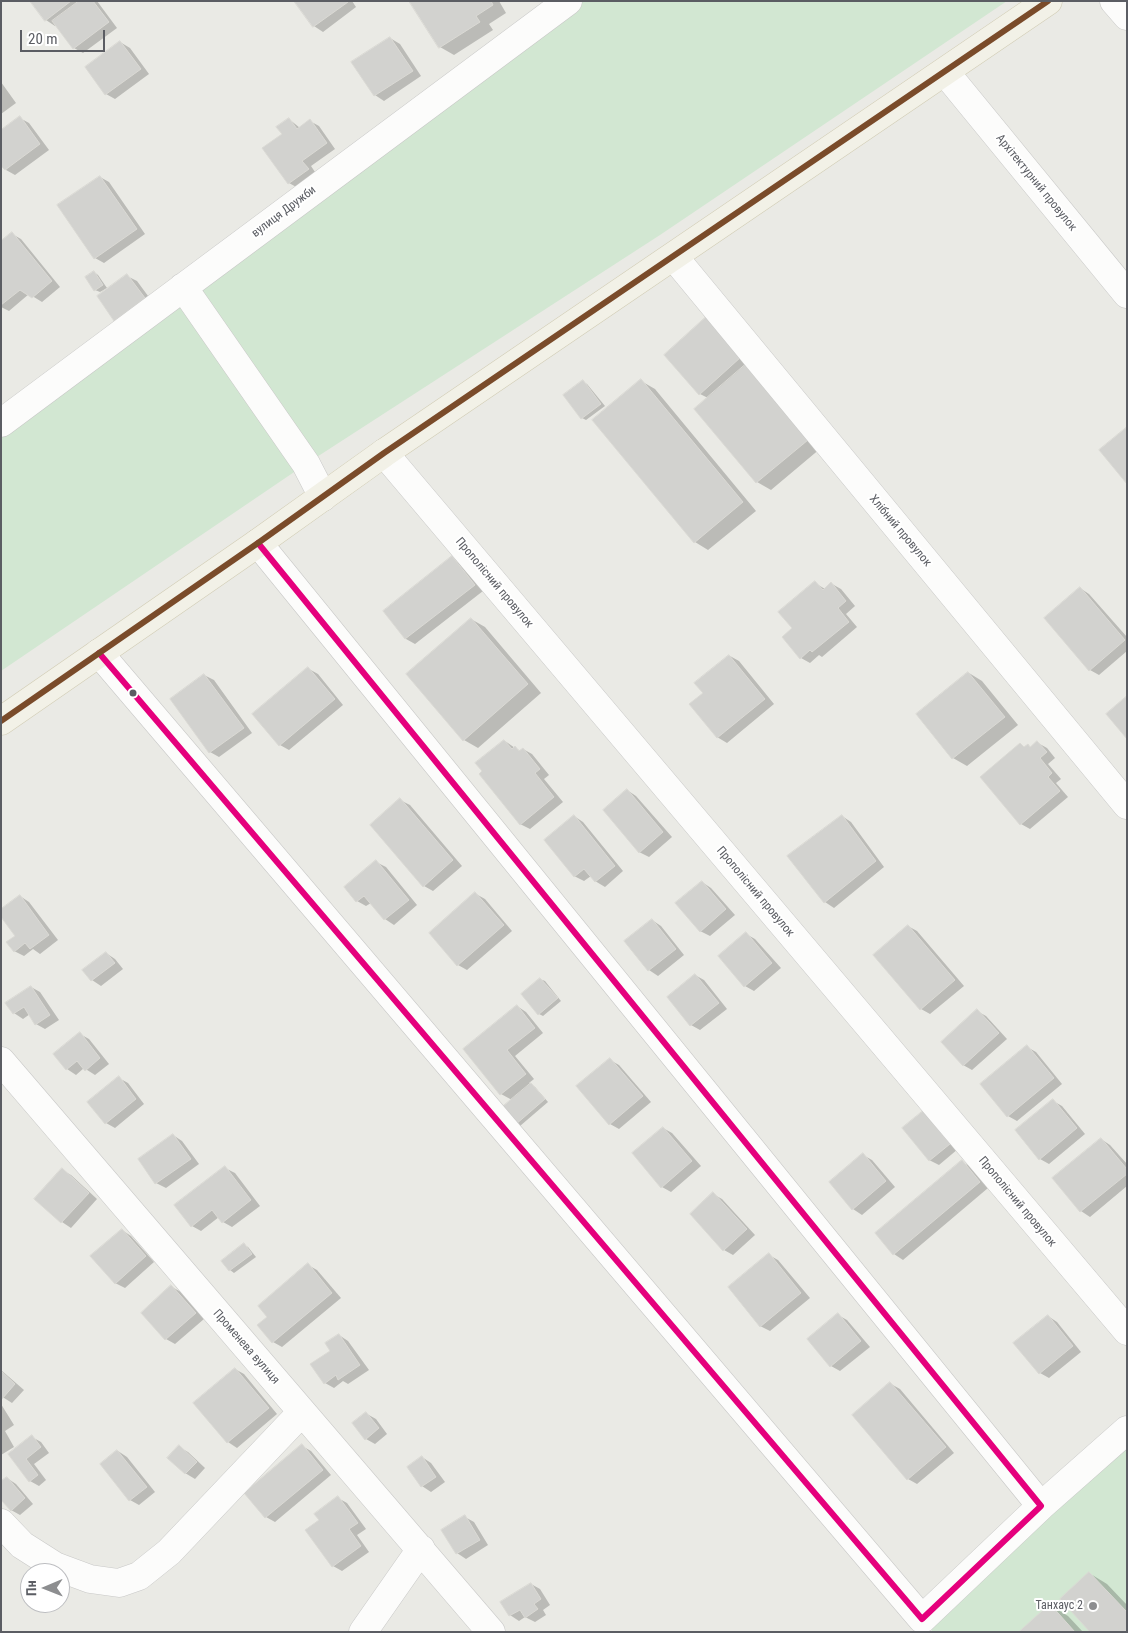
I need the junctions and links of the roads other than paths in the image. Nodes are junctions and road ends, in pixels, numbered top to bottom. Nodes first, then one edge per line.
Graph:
1 (568, 1) edge
2 (1048, 1) edge
3 (1114, 1) edge
4 (1127, 16) edge
5 (945, 72) junction
6 (674, 257) junction
7 (183, 287) junction
8 (1127, 294) edge
9 (1, 423) edge
10 (384, 453) junction
11 (323, 497) junction
12 (258, 543) junction
13 (99, 653) junction
14 (1, 721) edge
15 (1127, 806) edge
16 (2, 1065) edge
17 (1127, 1332) edge
18 (302, 1412) junction
19 (1127, 1430) edge
20 (1041, 1506) junction
21 (1, 1523) edge
22 (421, 1549) junction
23 (362, 1632) edge
24 (491, 1632) edge

1 - 7 street, вулиця Дружби
2 - 5 main road
3 - 4 street
5 - 6 main road
5 - 8 street, Архітектурний провулок
6 - 10 main road
6 - 15 street, Хлібний провулок
7 - 9 street, вулиця Дружби
7 - 11 street
10 - 11 main road
10 - 17 street, Прополісний провулок
11 - 12 main road
12 - 13 main road
12 - 20 street
13 - 14 main road
13 - 20 street
16 - 18 street, Променева вулиця
18 - 21 street
18 - 22 street, Променева вулиця
19 - 20 street
22 - 23 street
22 - 24 street, Променева вулиця

